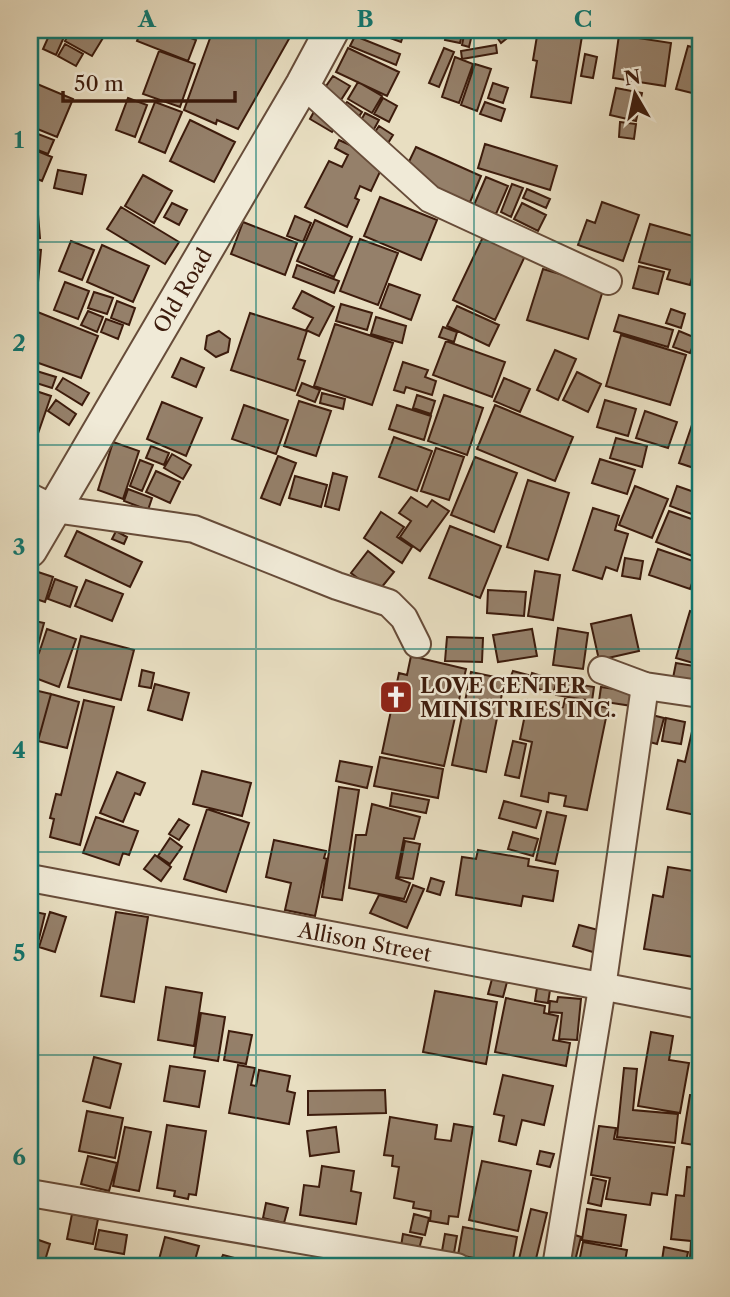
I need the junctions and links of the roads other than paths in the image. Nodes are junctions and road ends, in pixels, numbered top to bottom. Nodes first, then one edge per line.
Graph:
1 (332, 30) edge
2 (303, 84) junction
3 (608, 281) dead end
4 (42, 503) edge
5 (30, 550) edge
6 (417, 644) dead end
7 (602, 670) dead end
8 (645, 686) junction
9 (700, 694) edge
10 (30, 878) edge
11 (601, 988) junction
12 (700, 1005) edge
13 (30, 1194) edge
14 (346, 1258) edge
15 (457, 1267) edge
16 (556, 1267) edge

1 - 2 street, Old Road
2 - 3 street
2 - 4 street, Old Road
4 - 5 street, Old Road
4 - 6 street
7 - 8 street
8 - 9 street
8 - 11 street
10 - 11 street, Allison Street
11 - 12 street, Allison Street
11 - 16 street
13 - 14 street
14 - 15 street

